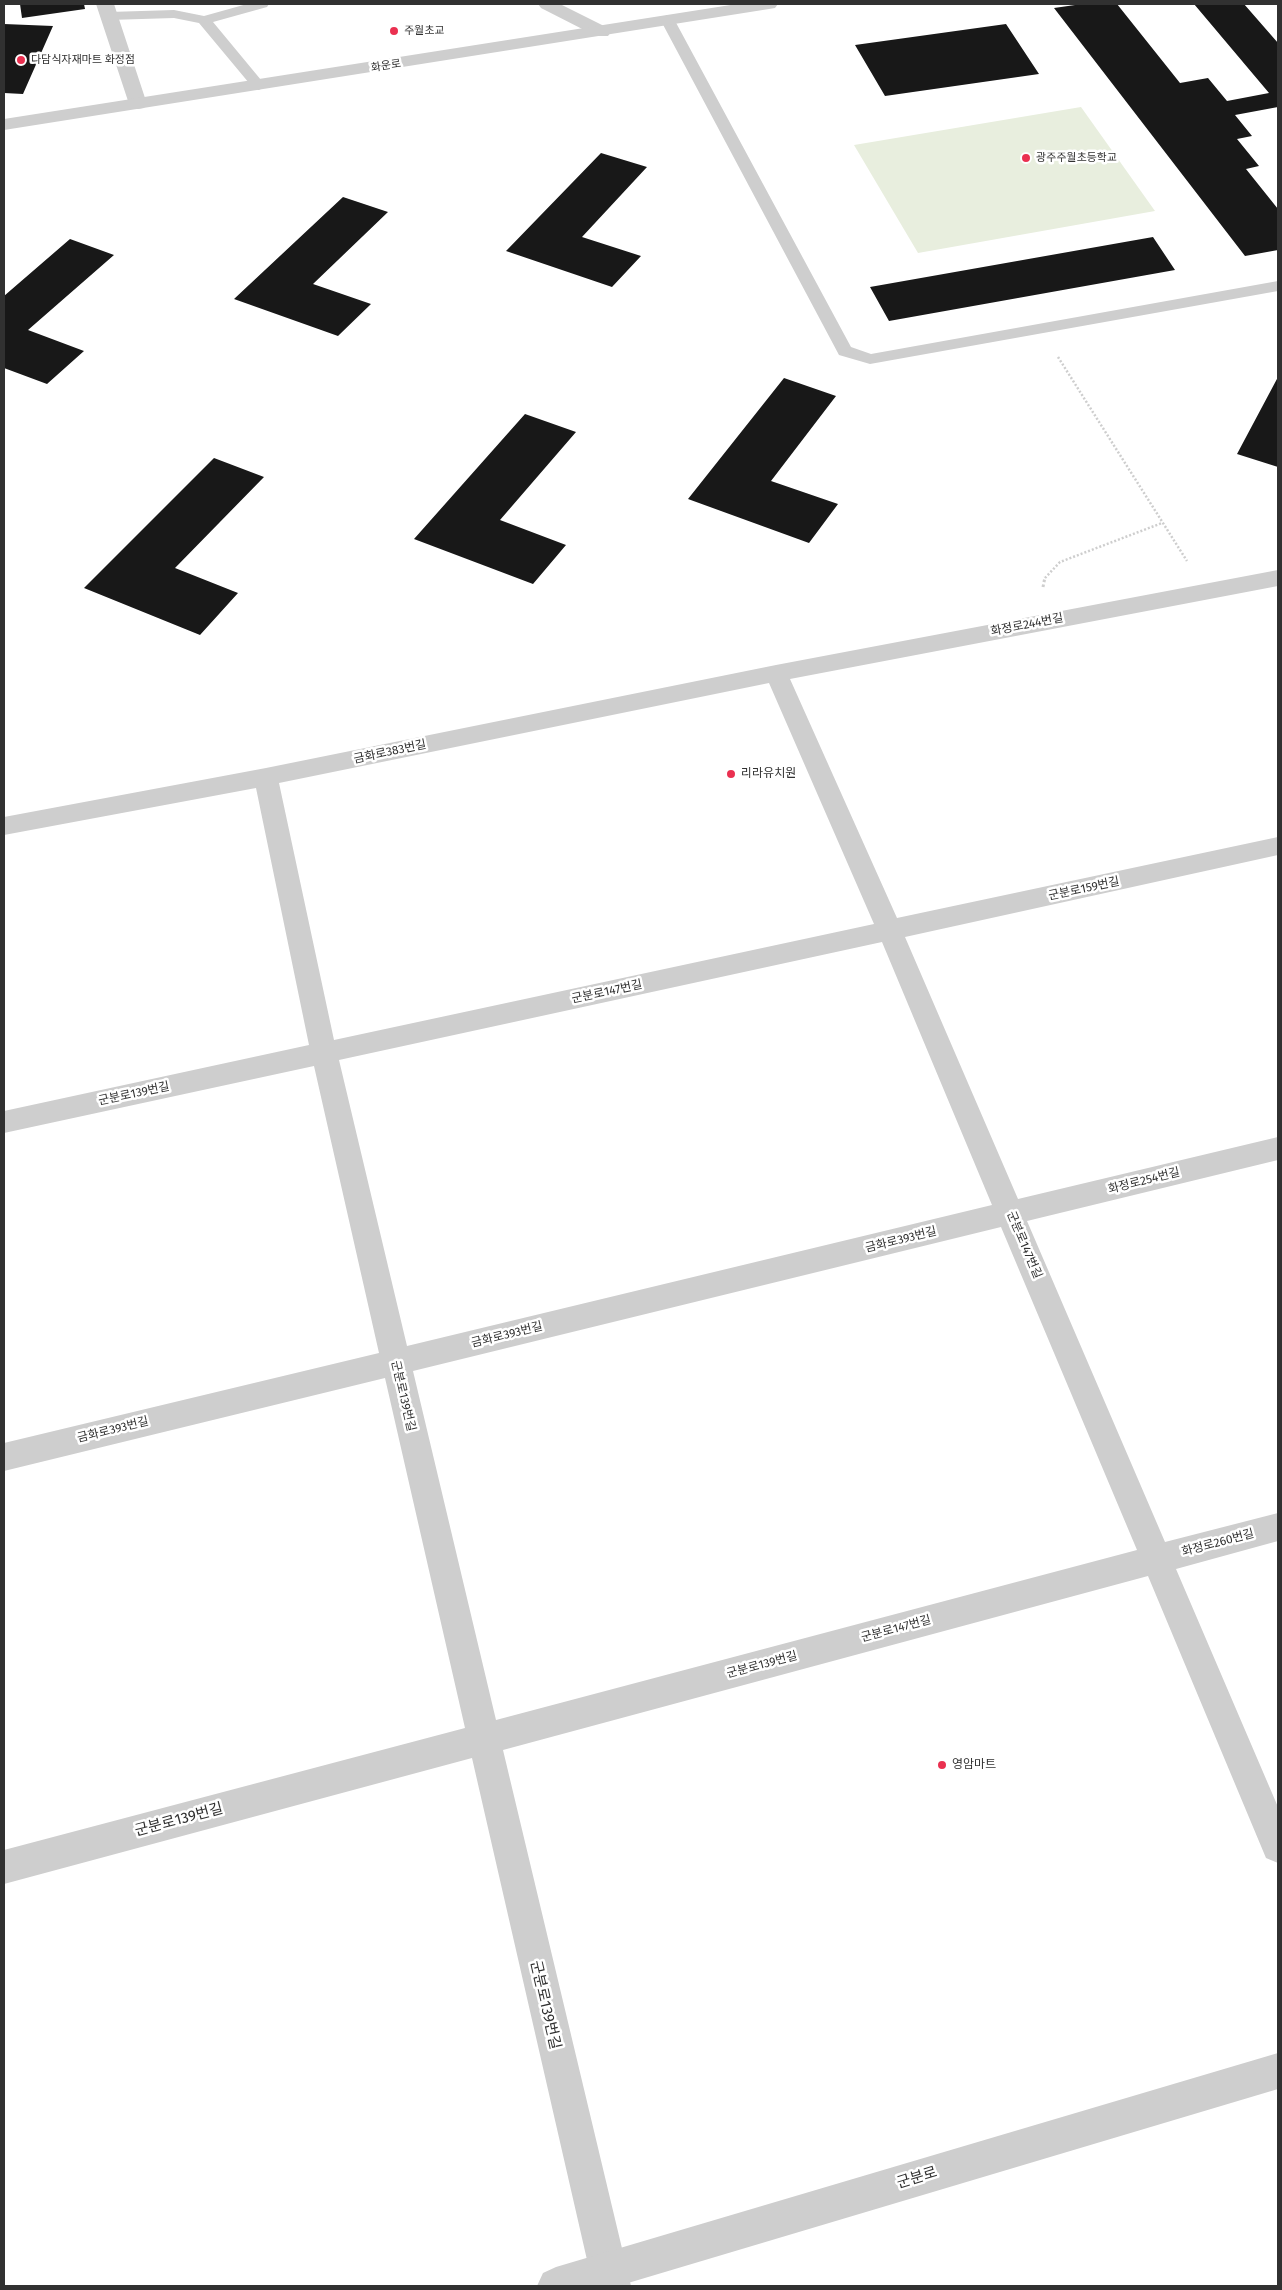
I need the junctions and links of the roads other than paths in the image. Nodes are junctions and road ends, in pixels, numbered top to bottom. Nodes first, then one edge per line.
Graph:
1 (262, 4) edge
2 (547, 4) edge
3 (768, 4) edge
4 (107, 10) edge
5 (667, 19) junction
6 (204, 20) junction
7 (602, 32) junction
8 (258, 86) junction
9 (138, 104) junction
10 (4, 125) edge
11 (1278, 286) edge
12 (1278, 578) edge
13 (776, 673) junction
14 (266, 778) junction
15 (4, 826) edge
16 (1278, 846) edge
17 (890, 931) junction
18 (324, 1053) junction
19 (4, 1122) edge
20 (1278, 1148) edge
21 (1010, 1213) junction
22 (395, 1362) junction
23 (4, 1457) edge
24 (1278, 1527) edge
25 (1157, 1559) junction
26 (839, 1645) joint
27 (483, 1739) junction
28 (1278, 1846) edge
29 (4, 1867) edge
30 (1278, 2071) edge
31 (610, 2278) edge
32 (556, 2286) edge

1 - 6 lane
2 - 7 street
3 - 5 street, 화운로
4 - 6 lane
4 - 9 street
5 - 7 street, 화운로
5 - 11 lane
6 - 8 lane
7 - 8 street, 화운로
8 - 9 street, 화운로
9 - 10 street, 화운로
12 - 13 street, 화정로244번길
13 - 14 street, 금화로383번길
13 - 17 street, 군분로147번길
14 - 15 street, 금화로383번길
14 - 18 street, 군분로139번길
16 - 17 street, 군분로159번길
17 - 18 street, 군분로147번길
17 - 21 street, 군분로147번길
18 - 19 street, 군분로139번길
18 - 22 street, 군분로139번길
20 - 21 street, 화정로254번길
21 - 22 street, 금화로393번길
21 - 25 street, 군분로147번길
22 - 23 street, 금화로393번길
22 - 27 street, 군분로139번길
24 - 25 street, 화정로260번길
25 - 26 street, 군분로147번길
25 - 28 street, 군분로147번길
26 - 27 street, 군분로139번길
27 - 29 street, 군분로139번길
27 - 31 street, 군분로139번길
30 - 31 street, 군분로
31 - 32 street, 군분로

